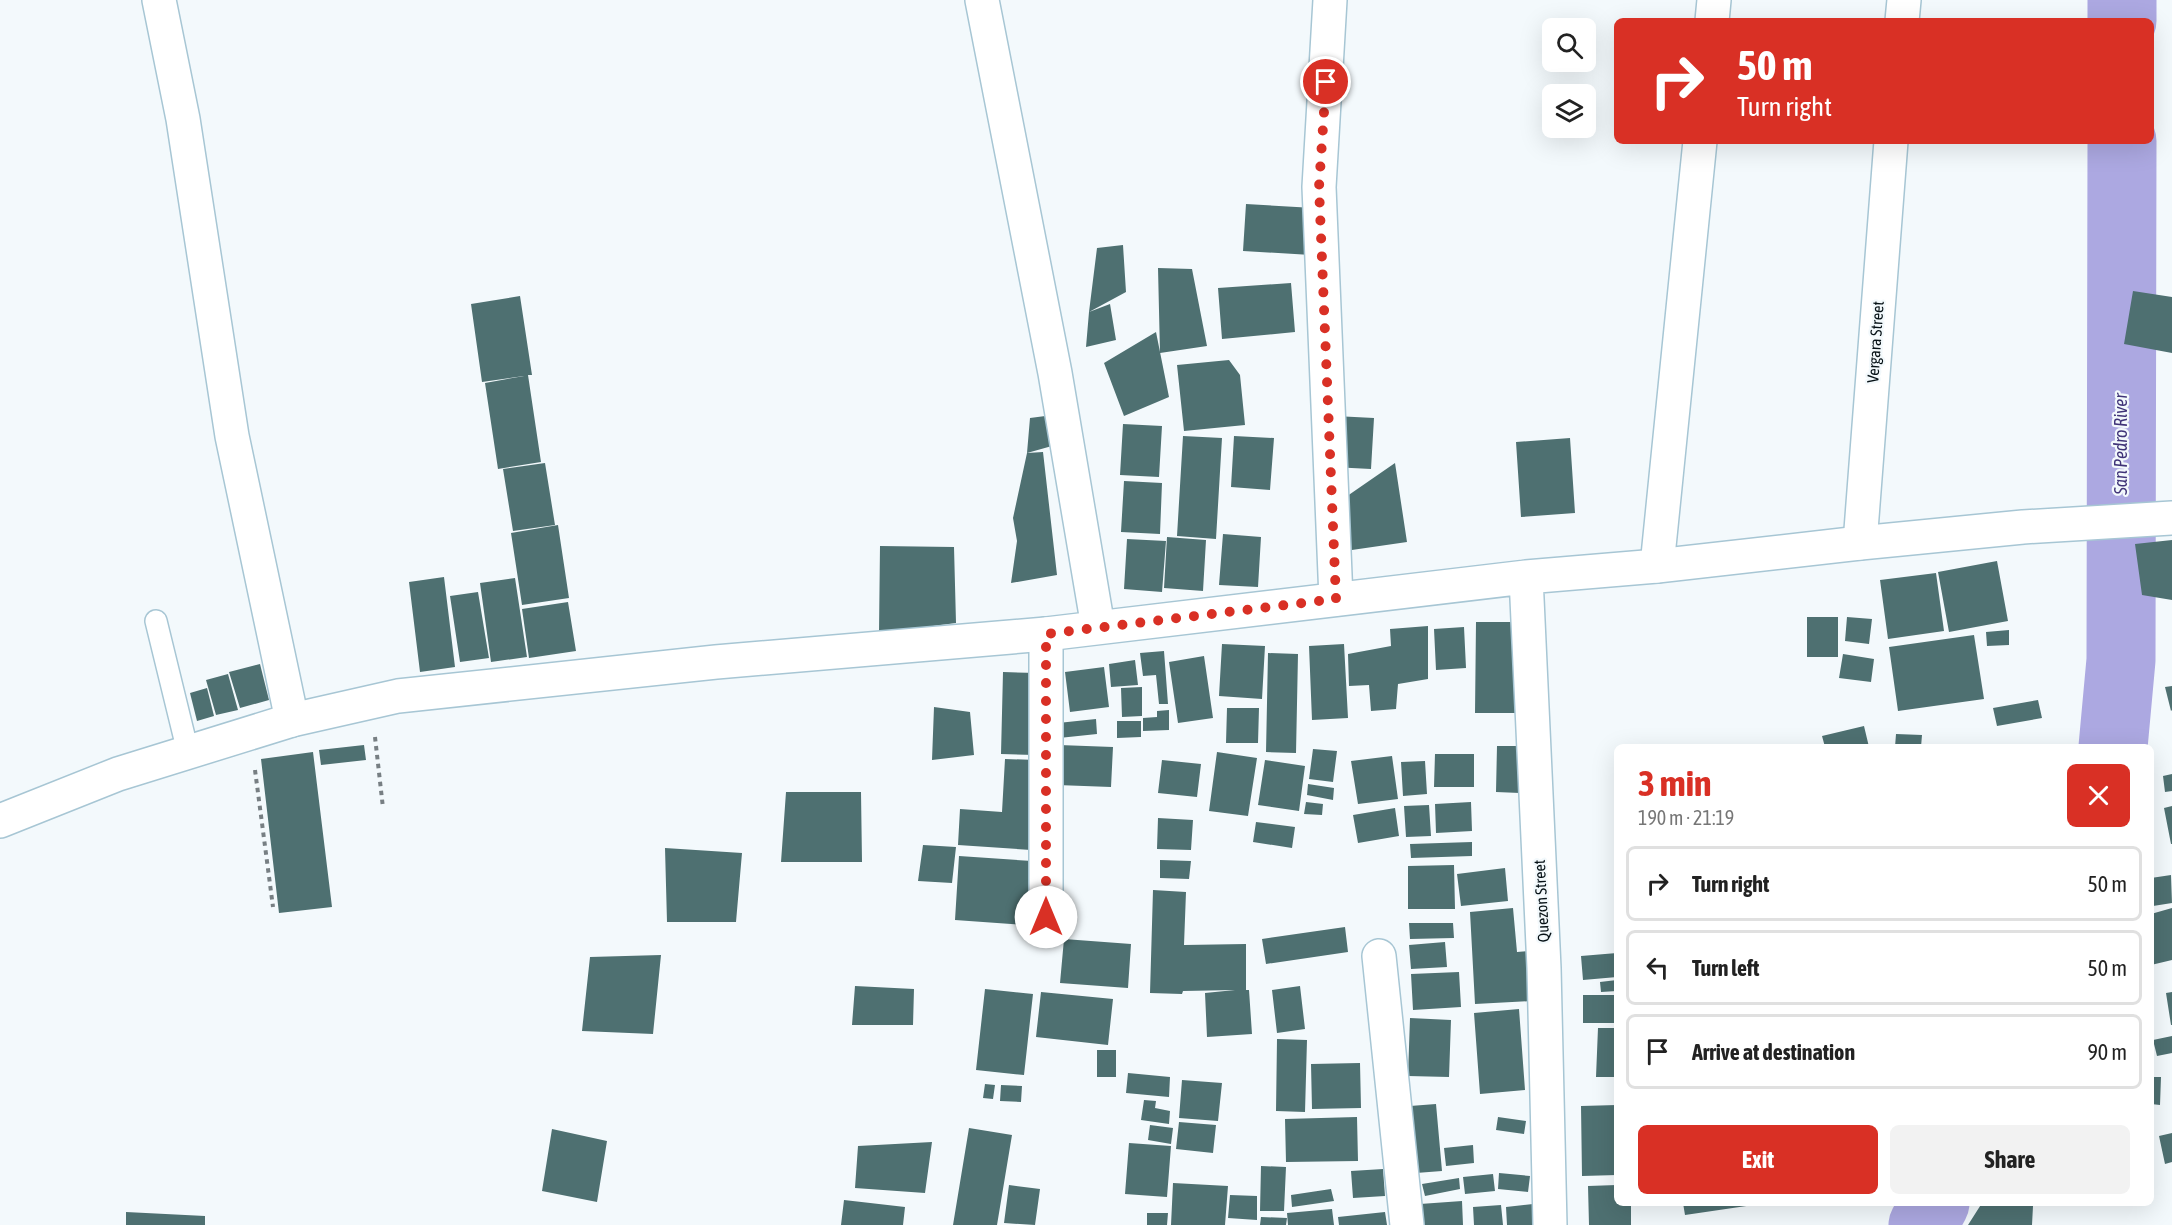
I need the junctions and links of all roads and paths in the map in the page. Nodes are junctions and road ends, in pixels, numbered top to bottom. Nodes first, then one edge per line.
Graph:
1 (159, 0) edge
2 (982, 0) edge
3 (1330, 0) edge
4 (1714, 0) edge
5 (1904, 0) edge
6 (1712, 18) edge
7 (1902, 18) edge
8 (1700, 144) edge
9 (1891, 144) edge
10 (2172, 518) edge
11 (1860, 543) junction
12 (1657, 566) junction
13 (1526, 577) junction
14 (1336, 599) junction
15 (156, 621) dead end
16 (1098, 627) junction
17 (1046, 634) junction
18 (371, 702) junction
19 (292, 720) junction
20 (251, 733) junction
21 (188, 752) junction
22 (383, 808) dead end
23 (0, 821) edge
24 (273, 907) dead end
25 (1046, 917) dead end
26 (1379, 956) dead end
27 (1407, 1225) edge
28 (1550, 1225) edge

1 - 19 street
2 - 16 street
3 - 14 street
4 - 6 street
5 - 7 street
8 - 12 street
9 - 11 street, Vergara Street
10 - 11 street
11 - 12 street
12 - 13 street
13 - 14 street
13 - 28 street, Quezon Street
14 - 16 street
15 - 21 lane
16 - 17 street
17 - 18 street
17 - 25 street
18 - 19 street
18 - 22 path
19 - 20 street
20 - 21 street
20 - 24 path
21 - 23 street
26 - 27 street

